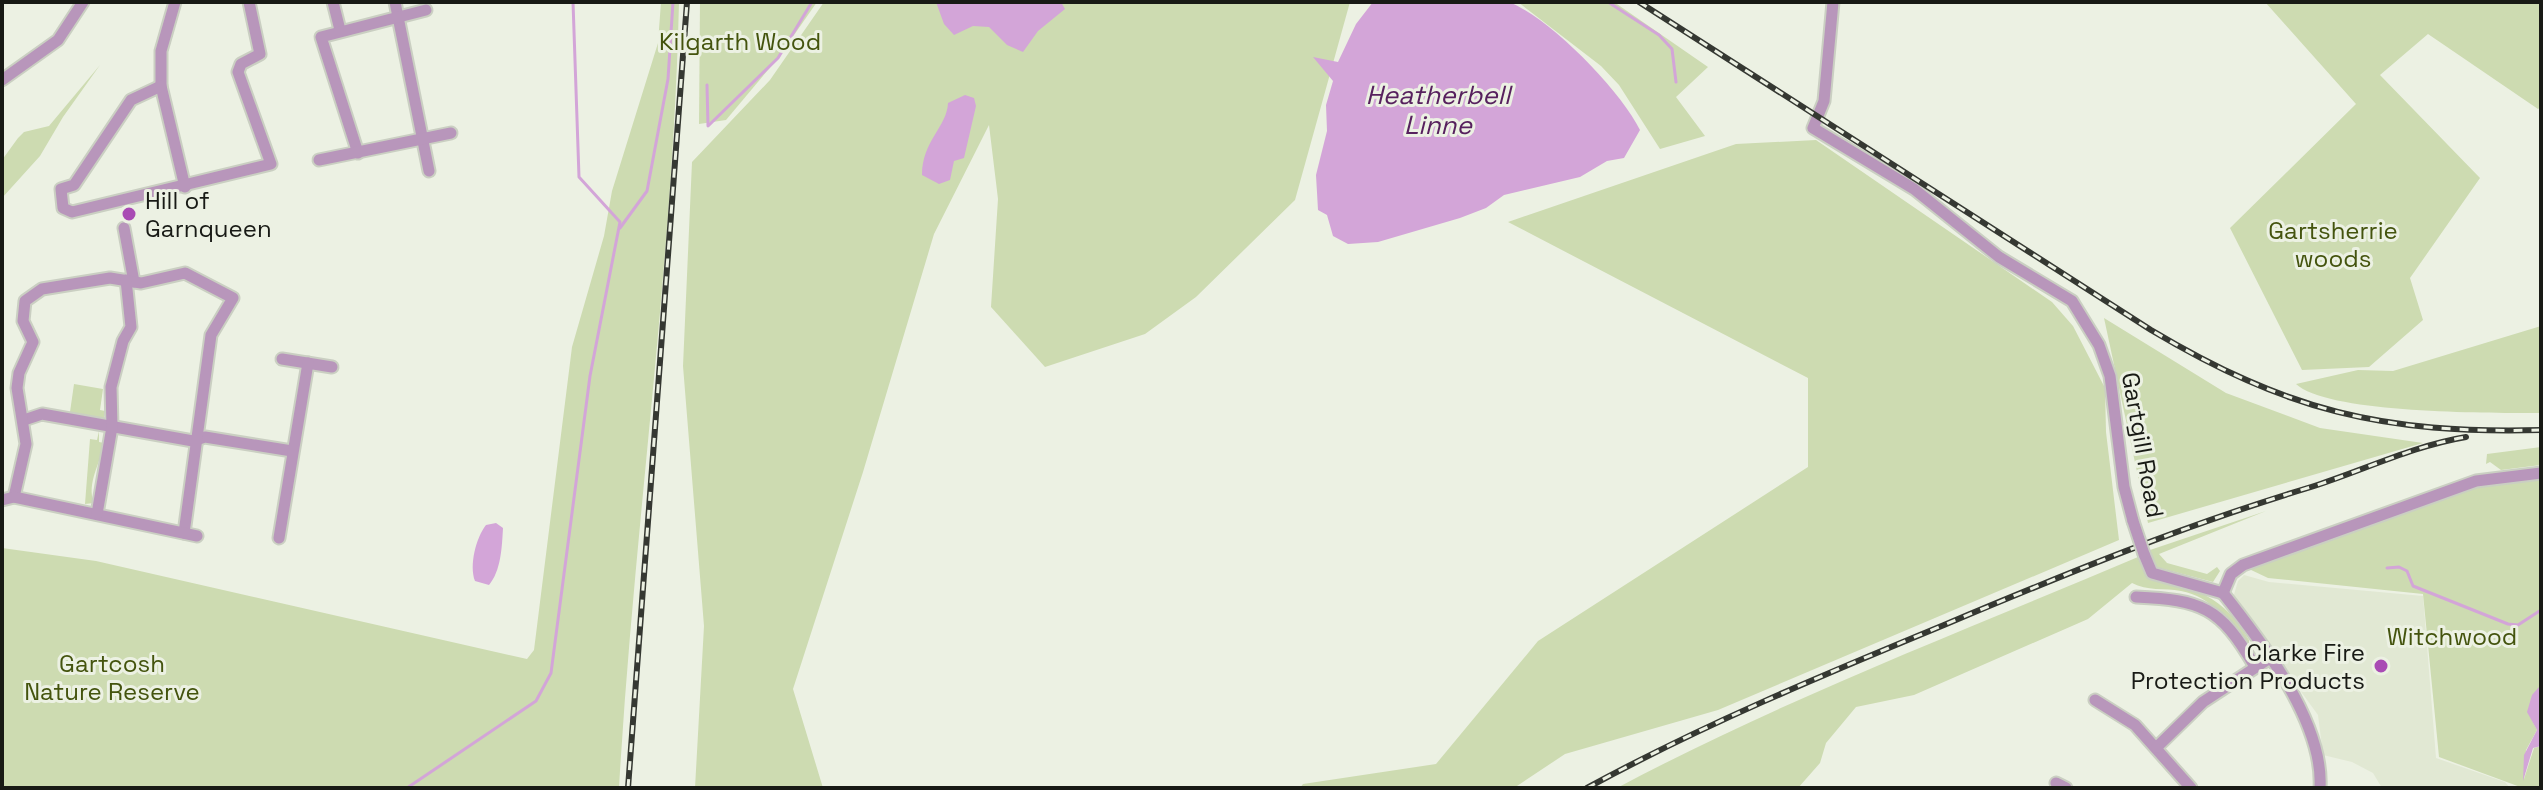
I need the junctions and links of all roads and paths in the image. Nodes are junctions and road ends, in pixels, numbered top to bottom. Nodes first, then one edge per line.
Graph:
1 (83, 2) edge
2 (175, 2) edge
3 (249, 2) edge
4 (333, 2) edge
5 (395, 2) edge
6 (1833, 2) edge
7 (426, 10) dead end
8 (398, 15) junction
9 (340, 30) junction
10 (2, 80) edge
11 (161, 86) junction
12 (451, 133) dead end
13 (422, 140) junction
14 (358, 153) junction
15 (319, 160) dead end
16 (429, 171) dead end
17 (185, 187) junction
18 (124, 228) dead end
19 (130, 281) junction
20 (282, 359) dead end
21 (308, 363) junction
22 (332, 367) dead end
23 (24, 420) junction
24 (112, 427) junction
25 (198, 440) junction
26 (292, 451) junction
27 (2541, 473) edge
28 (8, 499) edge
29 (97, 514) junction
30 (184, 533) junction
31 (197, 536) dead end
32 (279, 538) dead end
33 (2223, 593) junction
34 (2136, 597) dead end
35 (2270, 658) junction
36 (2254, 665) junction
37 (2095, 700) dead end
38 (2157, 747) junction
39 (2191, 788) edge
40 (2320, 788) edge

1 - 10 street
2 - 11 street
3 - 17 street
4 - 9 street
5 - 8 street
6 - 33 street, Gartgill Road, bridge
7 - 8 street
8 - 9 street
8 - 13 street
9 - 14 street
11 - 17 street
11 - 17 street
12 - 13 street
13 - 14 street
13 - 16 street
14 - 15 street
18 - 19 street
19 - 23 street
19 - 24 street
19 - 25 street
20 - 21 street
21 - 22 street
21 - 26 street
23 - 24 street
23 - 28 street
24 - 25 street
24 - 29 street
25 - 26 street
25 - 30 street
26 - 32 street
27 - 33 street
28 - 29 street
29 - 30 street
30 - 31 street
33 - 35 street
34 - 36 street
35 - 36 street
35 - 40 street
36 - 38 street
37 - 38 street
38 - 39 street

